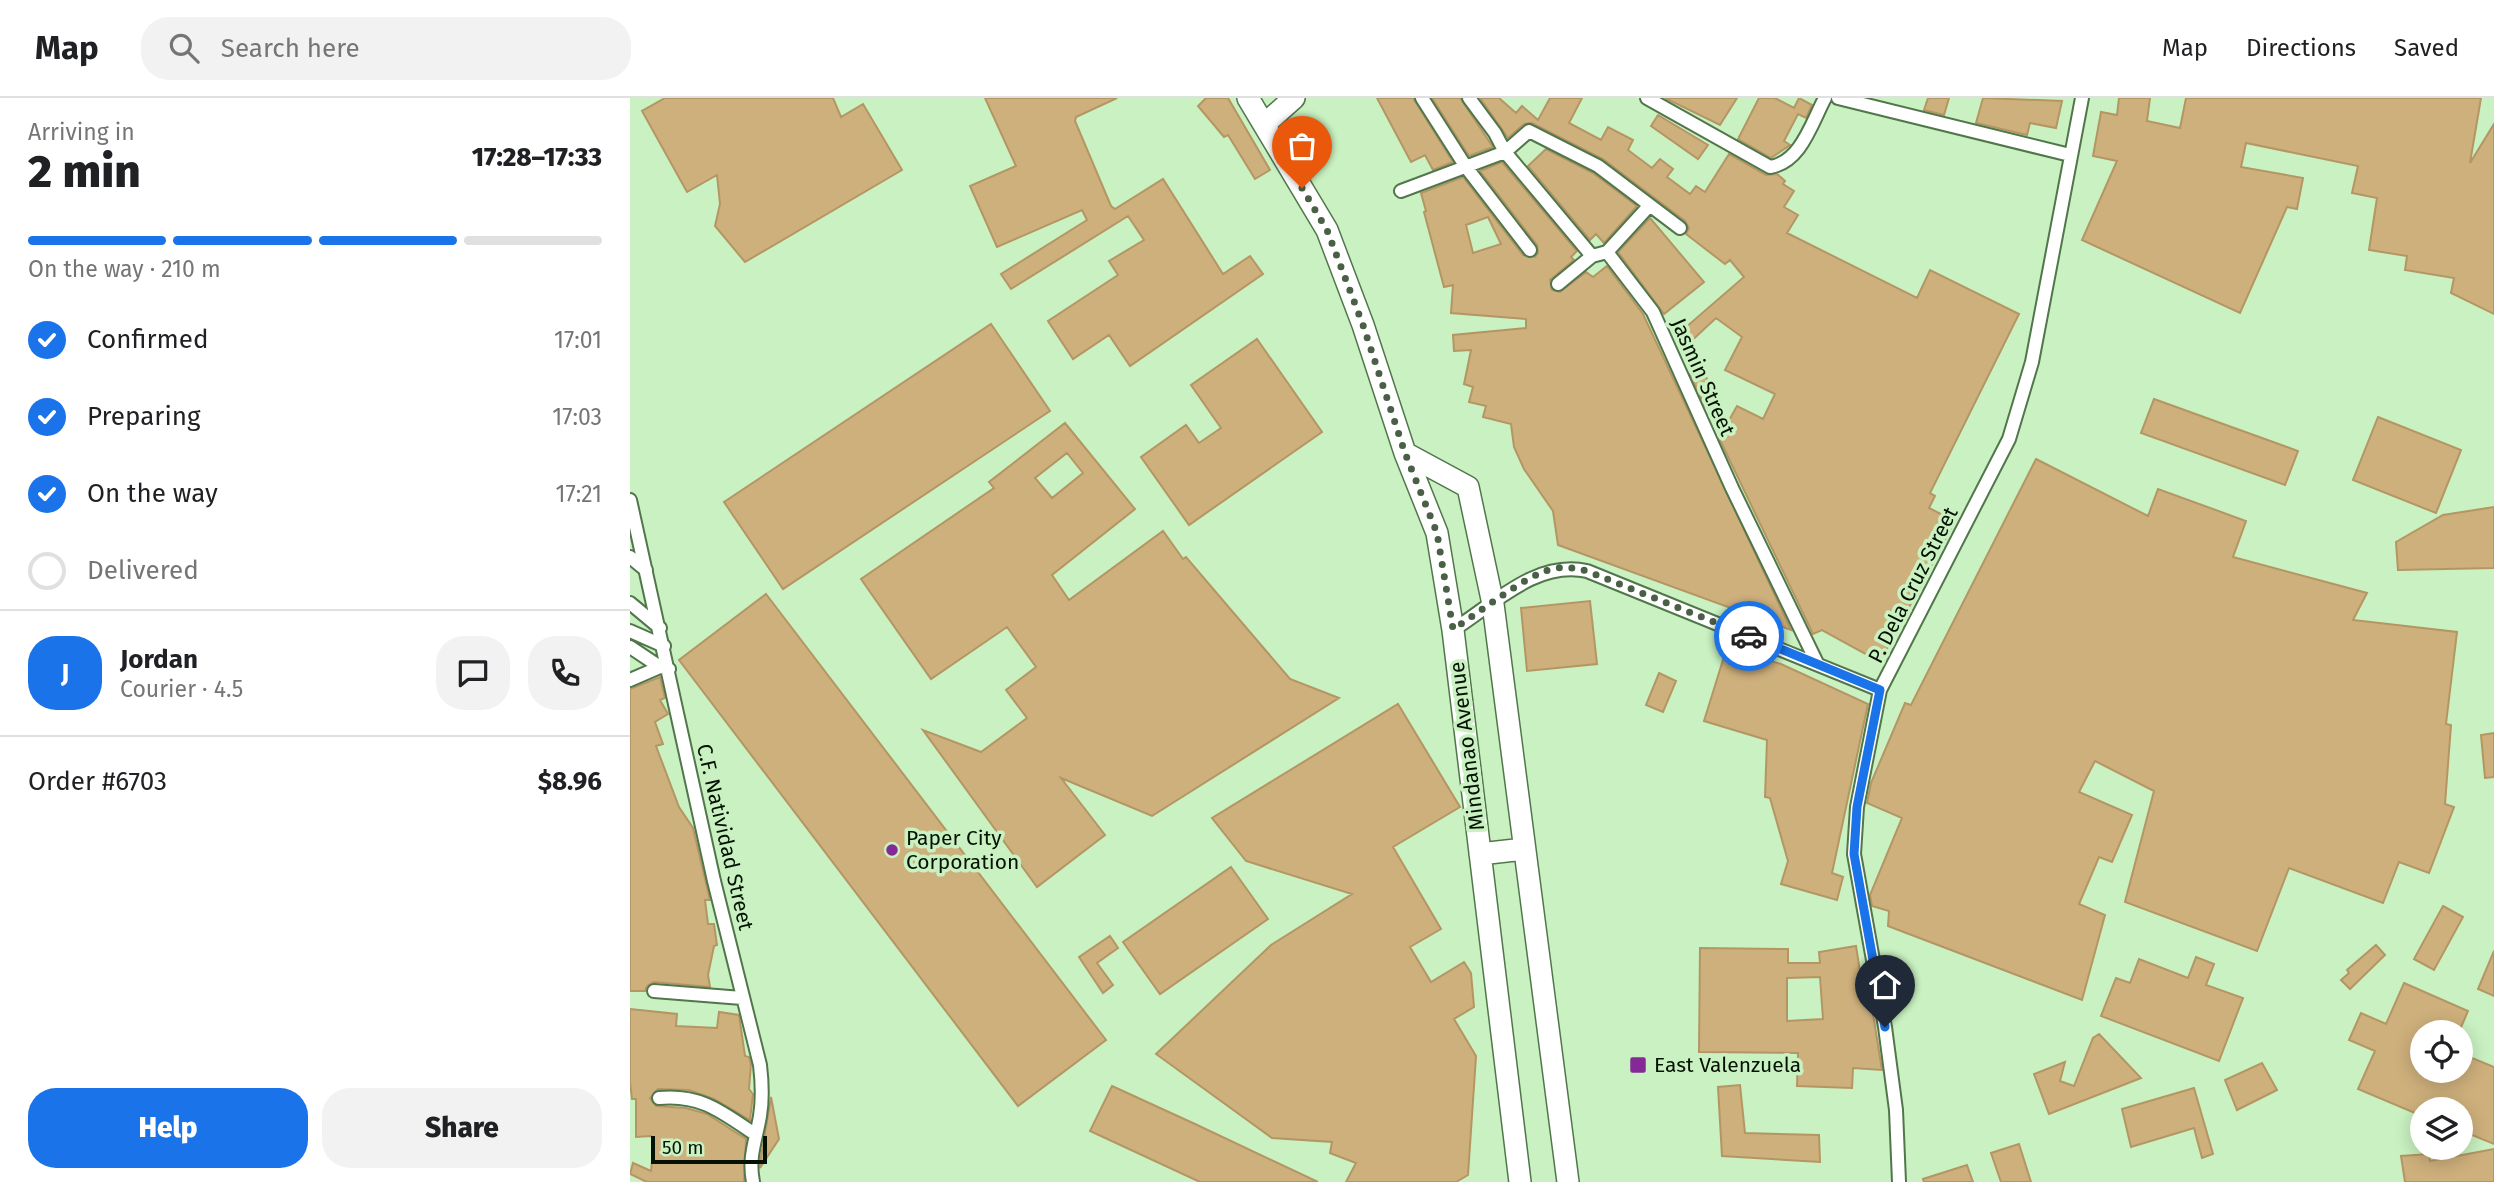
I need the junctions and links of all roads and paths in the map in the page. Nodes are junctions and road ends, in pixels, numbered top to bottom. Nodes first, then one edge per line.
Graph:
1 (1248, 98) edge
2 (1294, 98) edge
3 (1422, 98) edge
4 (1469, 98) edge
5 (1647, 98) edge
6 (1825, 98) edge
7 (1838, 98) edge
8 (2082, 98) edge
9 (1265, 124) junction
10 (1505, 152) junction
11 (2070, 155) junction
12 (1466, 167) junction
13 (1401, 191) dead end
14 (1649, 206) junction
15 (1680, 228) dead end
16 (1530, 250) dead end
17 (1607, 252) junction
18 (1592, 256) junction
19 (1558, 284) dead end
20 (1405, 453) junction
21 (630, 499) edge
22 (630, 557) edge
23 (646, 570) junction
24 (630, 603) edge
25 (1493, 604) junction
26 (660, 628) junction
27 (1453, 629) junction
28 (630, 631) edge
29 (664, 646) junction
30 (630, 647) edge
31 (1816, 663) junction
32 (664, 668) junction
33 (630, 680) edge
34 (1880, 690) junction
35 (1524, 849) junction
36 (1480, 854) junction
37 (654, 991) dead end
38 (742, 998) junction
39 (659, 1098) dead end
40 (756, 1135) junction
41 (753, 1182) edge
42 (1520, 1182) edge
43 (1569, 1182) edge
44 (1899, 1182) edge

1 - 9 main road, Mindanao Avenue
2 - 9 main road
3 - 12 street
4 - 10 street
5 - 6 street
7 - 11 street
8 - 11 street, P. Dela Cruz Street
9 - 20 main road, Mindanao Avenue
10 - 12 street
10 - 14 street
10 - 18 street
11 - 34 street, P. Dela Cruz Street
12 - 13 street
12 - 16 street
14 - 15 street
14 - 17 street
17 - 18 street
17 - 31 street, Jasmin Street
18 - 19 street
20 - 25 main road, Mindanao Avenue
20 - 27 main road, Mindanao Avenue
21 - 23 street, C.F. Natividad Street
22 - 23 street
23 - 26 street, C.F. Natividad Street
24 - 26 street
25 - 27 street
25 - 31 street
25 - 35 main road, Mindanao Avenue
26 - 29 street, C.F. Natividad Street
27 - 36 main road, Mindanao Avenue
28 - 29 street
29 - 32 street, C.F. Natividad Street
30 - 32 street
31 - 34 street
32 - 33 street
32 - 38 street, C.F. Natividad Street
34 - 44 street, P. Dela Cruz Street
35 - 36 main road
35 - 43 main road, Mindanao Avenue
36 - 42 main road, Mindanao Avenue
37 - 38 street
38 - 40 street, C.F. Natividad Street
39 - 40 street
40 - 41 street, C.F. Natividad Street

